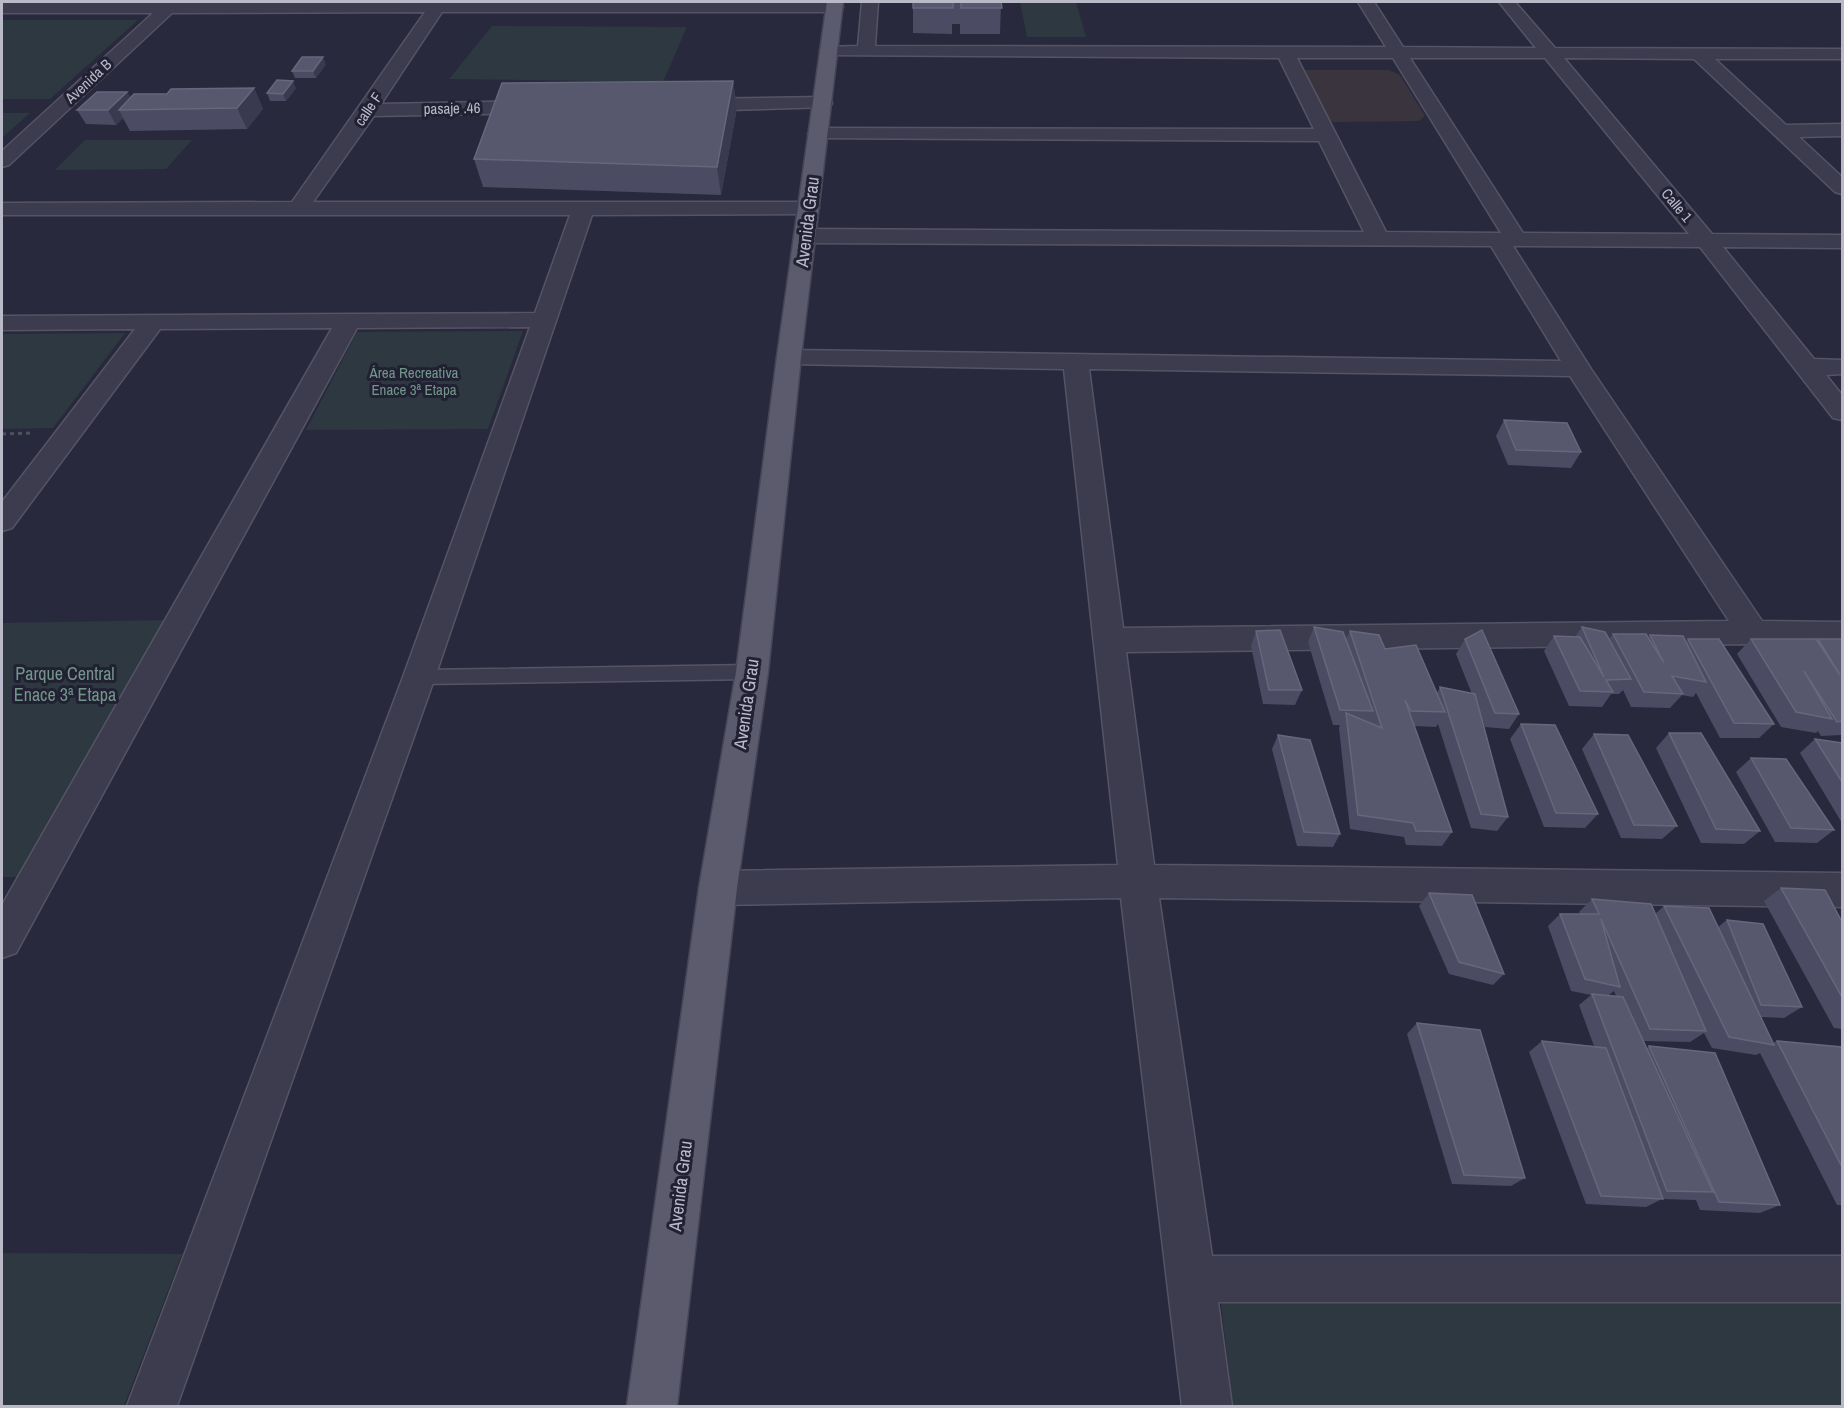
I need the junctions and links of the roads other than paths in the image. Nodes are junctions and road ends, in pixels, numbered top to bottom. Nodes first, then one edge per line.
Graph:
1 (870, 2) edge
2 (1366, 2) edge
3 (1507, 2) edge
4 (171, 4) edge
5 (546, 4) edge
6 (669, 4) edge
7 (835, 4) edge
8 (437, 7) junction
9 (2, 8) edge
10 (829, 51) junction
11 (866, 51) junction
12 (1285, 52) junction
13 (1400, 53) junction
14 (1551, 53) junction
15 (1698, 53) junction
16 (1842, 54) edge
17 (824, 103) junction
18 (668, 105) edge
19 (560, 107) edge
20 (368, 110) junction
21 (1842, 130) edge
22 (1781, 131) junction
23 (818, 134) junction
24 (1326, 135) junction
25 (2, 161) edge
26 (1842, 188) edge
27 (2, 209) edge
28 (298, 209) junction
29 (583, 209) junction
30 (807, 222) junction
31 (1378, 239) junction
32 (1507, 239) junction
33 (1706, 240) junction
34 (1842, 241) edge
35 (545, 320) junction
36 (348, 322) junction
37 (2, 323) edge
38 (152, 324) junction
39 (789, 357) junction
40 (1076, 363) junction
41 (1805, 367) junction
42 (1842, 367) edge
43 (1578, 369) junction
44 (1842, 412) edge
45 (2, 521) edge
46 (1753, 632) junction
47 (1842, 634) edge
48 (1110, 639) junction
49 (752, 672) junction
50 (419, 677) junction
51 (1138, 881) junction
52 (718, 888) junction
53 (1842, 891) edge
54 (2, 940) edge
55 (1192, 1279) junction
56 (1842, 1279) edge
57 (152, 1407) edge
58 (652, 1407) edge
59 (1207, 1407) edge

1 - 11 street
2 - 13 street
3 - 14 street, Calle 1
4 - 8 street
4 - 9 street
4 - 25 street, Avenida B
5 - 6 street
5 - 8 street
6 - 7 street
7 - 10 main road, Avenida Grau
8 - 20 street, calle F
10 - 11 street
10 - 17 main road, Avenida Grau
11 - 12 street
12 - 13 street
12 - 24 street
13 - 14 street
13 - 32 street
14 - 15 street
14 - 33 street, Calle 1
15 - 16 street
15 - 22 street
17 - 18 street
17 - 23 main road, Avenida Grau
19 - 20 street, pasaje .46
20 - 28 street, calle F
21 - 22 street
22 - 26 street
23 - 24 street
23 - 30 main road, Avenida Grau
24 - 31 street
27 - 28 street
28 - 29 street
29 - 30 street
29 - 35 street
30 - 31 street
30 - 39 main road, Avenida Grau
31 - 32 street
32 - 33 street
32 - 43 street
33 - 34 street
33 - 41 street, Calle 1
35 - 36 street
35 - 50 street
36 - 38 street
36 - 54 street
37 - 38 street
38 - 45 street
39 - 40 street
39 - 49 main road, Avenida Grau
40 - 43 street
40 - 48 street
41 - 42 street
41 - 44 street, Calle 1
43 - 46 street
46 - 47 street
46 - 48 street
48 - 51 street
49 - 50 lane
49 - 52 main road, Avenida Grau
50 - 57 street
51 - 52 street
51 - 53 street
51 - 55 street
52 - 58 main road, Avenida Grau
55 - 56 street
55 - 59 street

